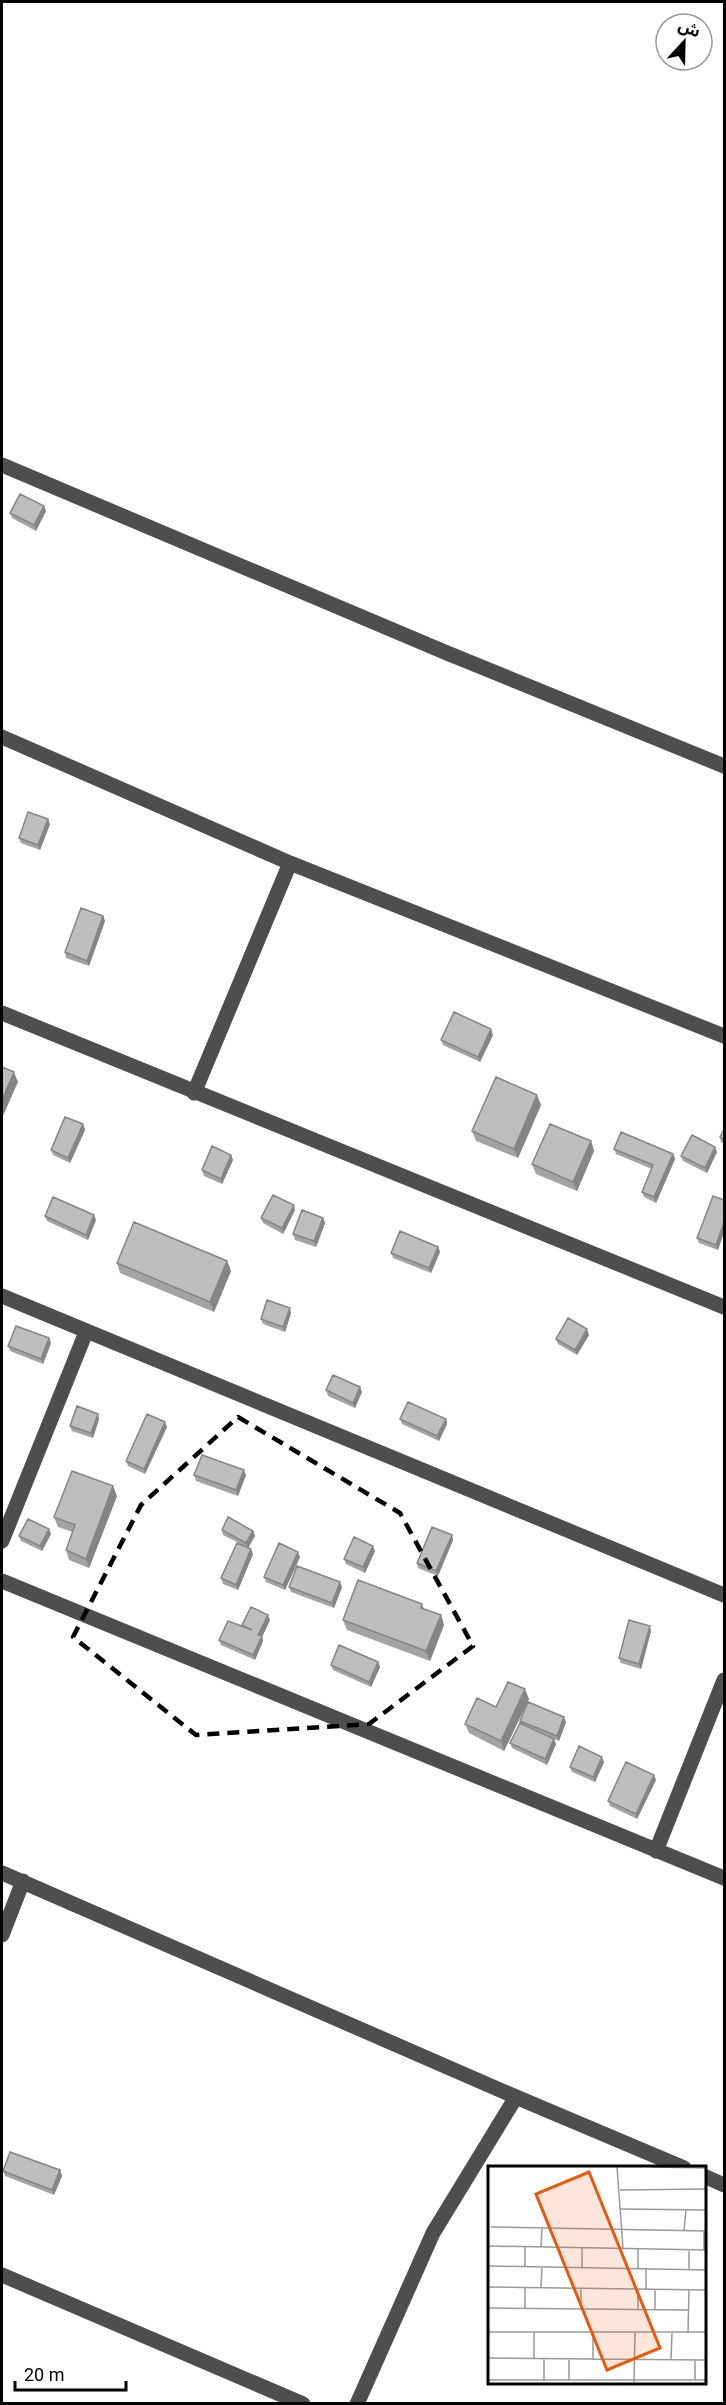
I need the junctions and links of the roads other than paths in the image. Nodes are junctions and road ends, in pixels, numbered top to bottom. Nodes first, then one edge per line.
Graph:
1 (2, 465) edge
2 (2, 737) edge
3 (724, 766) edge
4 (290, 863) junction
5 (2, 1013) edge
6 (724, 1036) edge
7 (194, 1093) junction
8 (2, 1296) edge
9 (724, 1307) edge
10 (86, 1332) junction
11 (2, 1542) edge
12 (2, 1581) edge
13 (724, 1595) edge
14 (724, 1680) edge
15 (656, 1851) junction
16 (2, 1873) edge
17 (724, 1878) edge
18 (22, 1881) junction
19 (2, 1935) edge
20 (516, 2097) junction
21 (679, 2166) edge
22 (705, 2176) edge
23 (724, 2185) edge
24 (2, 2276) edge
25 (303, 2403) edge
26 (357, 2403) edge

1 - 3 street
2 - 4 street
4 - 6 street
4 - 7 street
5 - 7 street
7 - 9 street
8 - 10 street
10 - 11 street
10 - 13 street
12 - 15 street
14 - 15 street
15 - 17 street
16 - 18 street
18 - 19 street
18 - 20 street
20 - 21 street
20 - 26 street
22 - 23 street
24 - 25 street

